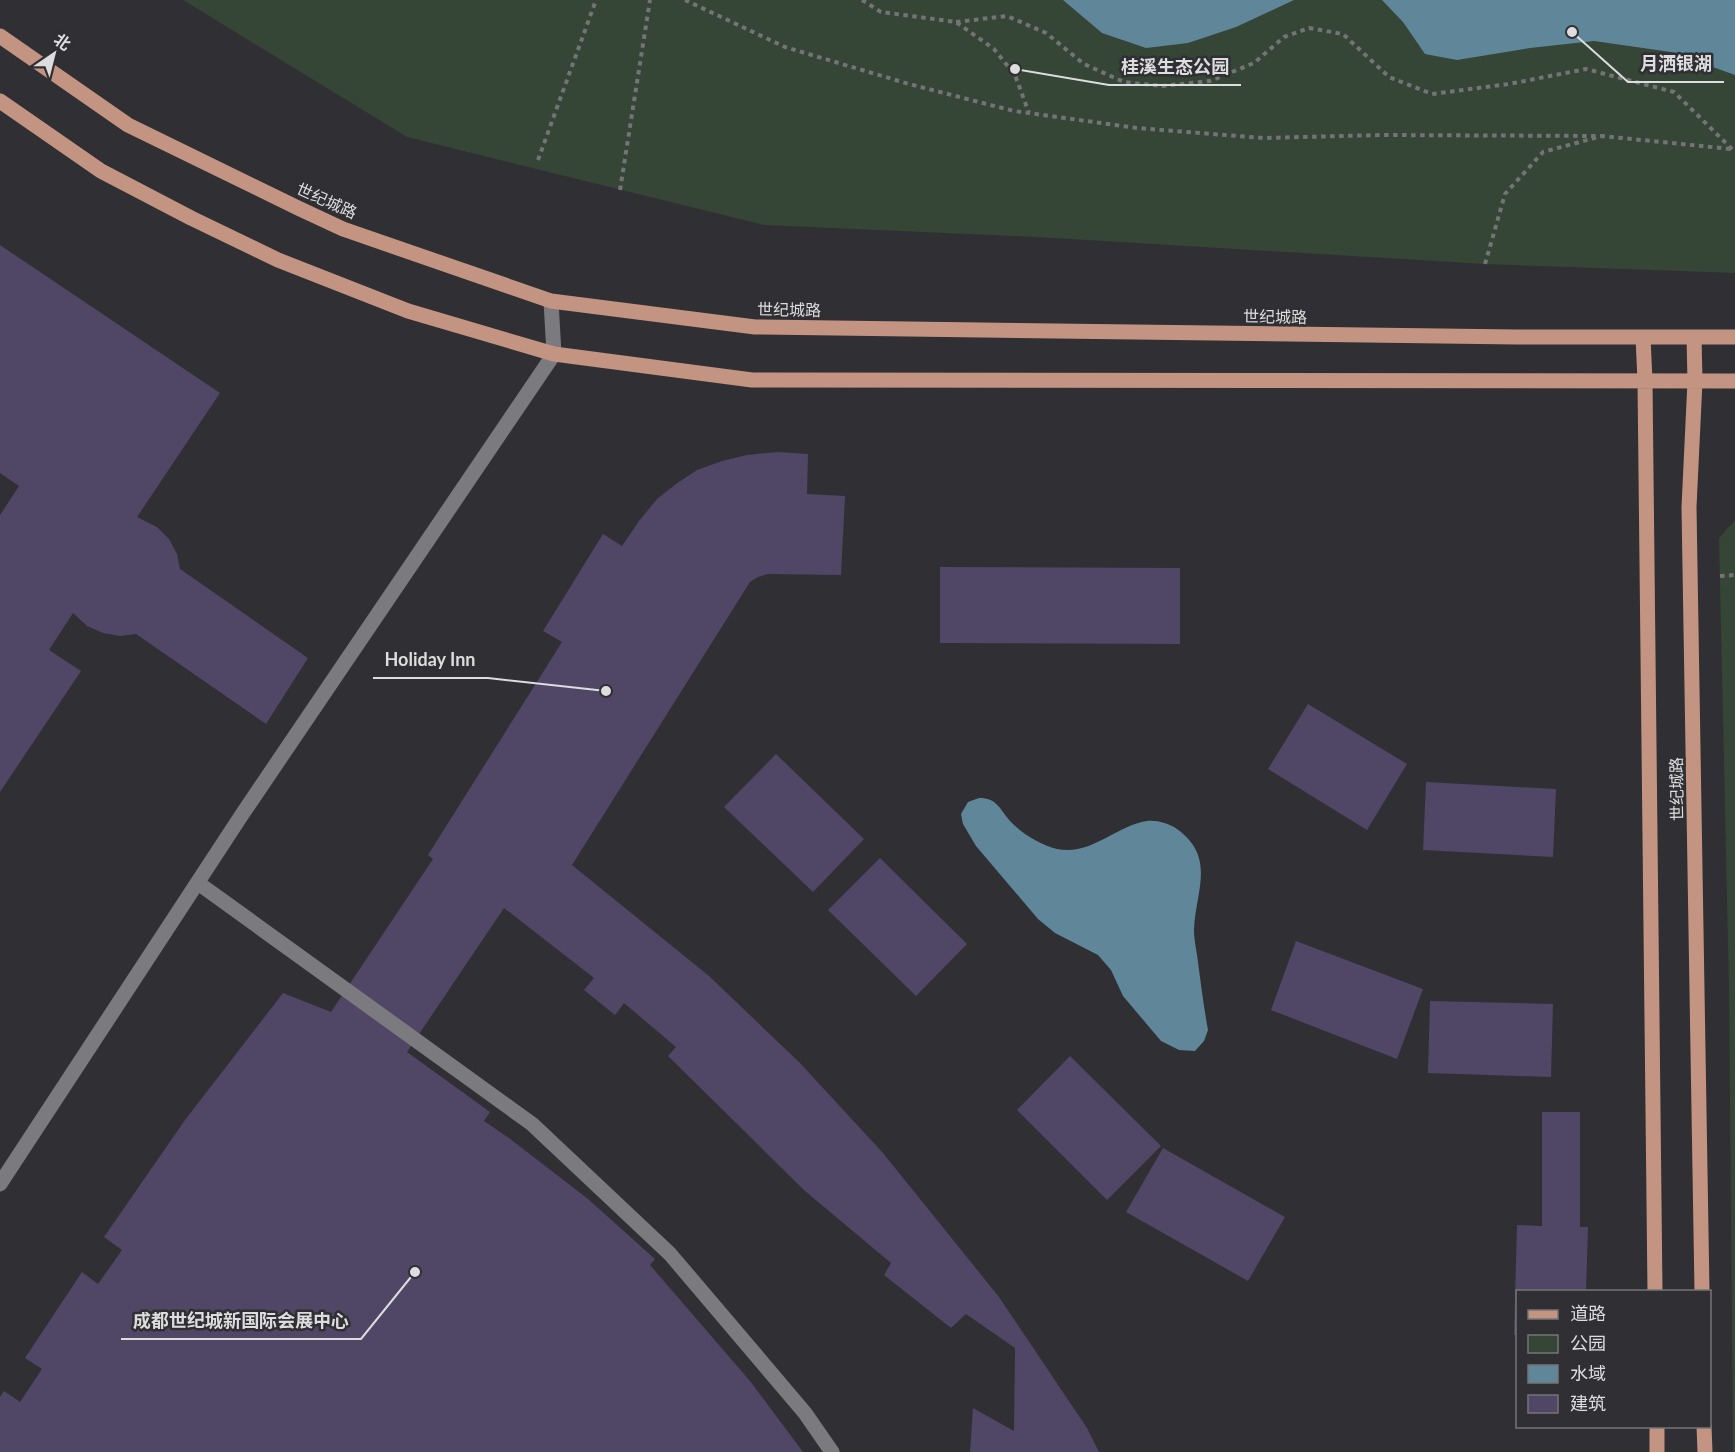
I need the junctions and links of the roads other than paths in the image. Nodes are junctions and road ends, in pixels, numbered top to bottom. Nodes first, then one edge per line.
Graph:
1 (0, 36) edge
2 (0, 101) edge
3 (550, 301) junction
4 (1643, 337) junction
5 (1694, 337) junction
6 (1735, 337) edge
7 (554, 354) junction
8 (1645, 381) junction
9 (1695, 381) junction
10 (1735, 381) edge
11 (198, 883) junction
12 (0, 1184) edge
13 (1655, 1290) edge
14 (1702, 1290) edge
15 (1657, 1428) edge
16 (1704, 1428) edge
17 (832, 1452) edge
18 (1657, 1452) edge
19 (1705, 1452) edge

1 - 3 main road, 世纪城路
2 - 7 main road
3 - 4 main road, 世纪城路
3 - 7 street
4 - 5 main road, 世纪城路
4 - 8 main road, 世纪城路
5 - 6 main road
5 - 9 main road, 世纪城路
7 - 8 main road
7 - 11 street
8 - 9 main road
8 - 13 main road, 世纪城路
9 - 10 main road
9 - 14 main road, 世纪城路
11 - 12 street
11 - 17 street
15 - 18 main road
16 - 19 main road

